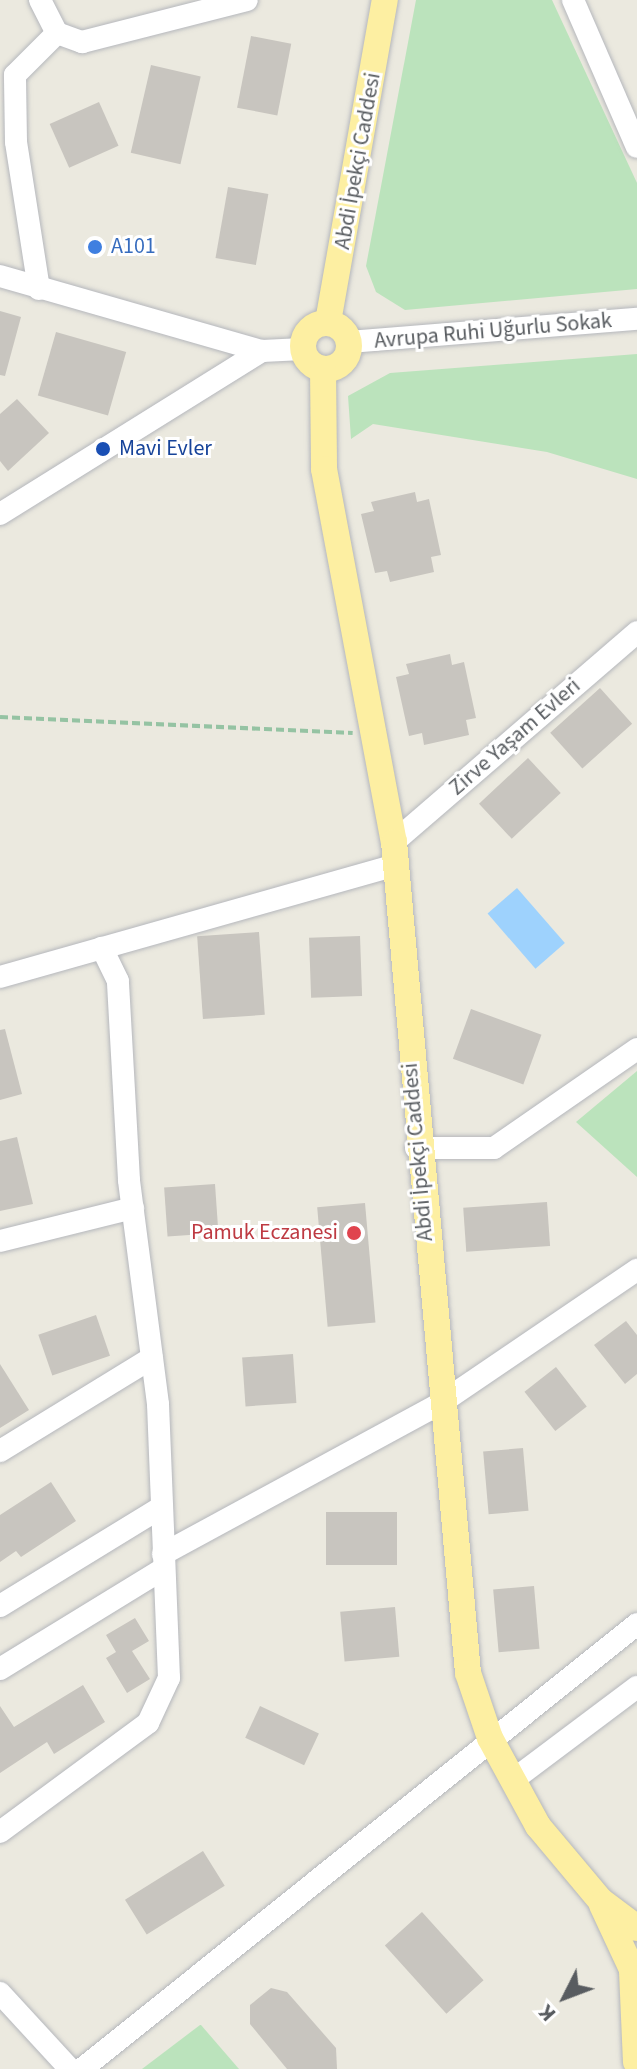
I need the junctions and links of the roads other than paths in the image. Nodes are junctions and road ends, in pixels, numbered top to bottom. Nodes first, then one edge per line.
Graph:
1 (40, 0) edge
2 (247, 0) edge
3 (385, 0) edge
4 (573, 0) edge
5 (57, 33) junction
6 (637, 147) edge
7 (0, 276) edge
8 (39, 289) junction
9 (637, 319) edge
10 (328, 322) junction
11 (349, 342) junction
12 (303, 349) junction
13 (262, 351) junction
14 (323, 369) junction
15 (0, 514) edge
16 (637, 632) edge
17 (395, 853) junction
18 (102, 948) junction
19 (0, 977) edge
20 (637, 1049) edge
21 (416, 1148) junction
22 (133, 1208) junction
23 (0, 1241) edge
24 (637, 1270) edge
25 (152, 1358) junction
26 (441, 1403) junction
27 (0, 1451) edge
28 (160, 1508) junction
29 (163, 1561) junction
30 (0, 1606) edge
31 (637, 1624) edge
32 (0, 1669) edge
33 (637, 1687) edge
34 (490, 1738) junction
35 (513, 1780) junction
36 (0, 1832) edge
37 (601, 1901) junction
38 (637, 1928) edge
39 (634, 1976) edge
40 (0, 1993) edge
41 (634, 2063) edge
42 (70, 2069) edge
43 (82, 2069) edge

1 - 5 street
2 - 5 street
3 - 10 main road, Abdi İpekçi Caddesi
4 - 6 street
5 - 8 street
7 - 8 street
8 - 13 street
9 - 11 street, Avrupa Ruhi Uğurlu Sokak
10 - 11 main road
10 - 12 main road
11 - 14 main road
12 - 13 street
12 - 14 main road
13 - 15 street
14 - 17 main road, Abdi İpekçi Caddesi
16 - 17 street, Zirve Yaşam Evleri
17 - 18 street
17 - 21 main road, Abdi İpekçi Caddesi
18 - 19 street
18 - 22 street
20 - 21 street
21 - 26 main road, Abdi İpekçi Caddesi
22 - 23 street
22 - 25 street
24 - 26 street
25 - 27 street
25 - 28 street
26 - 29 street
26 - 34 main road, Abdi İpekçi Caddesi
28 - 29 street
28 - 30 street
29 - 32 street
29 - 36 street
31 - 34 street
33 - 35 street
34 - 35 main road, Abdi İpekçi Caddesi
34 - 43 street
35 - 37 main road, Abdi İpekçi Caddesi
37 - 38 main road
37 - 39 main road
39 - 41 main road
40 - 42 street

